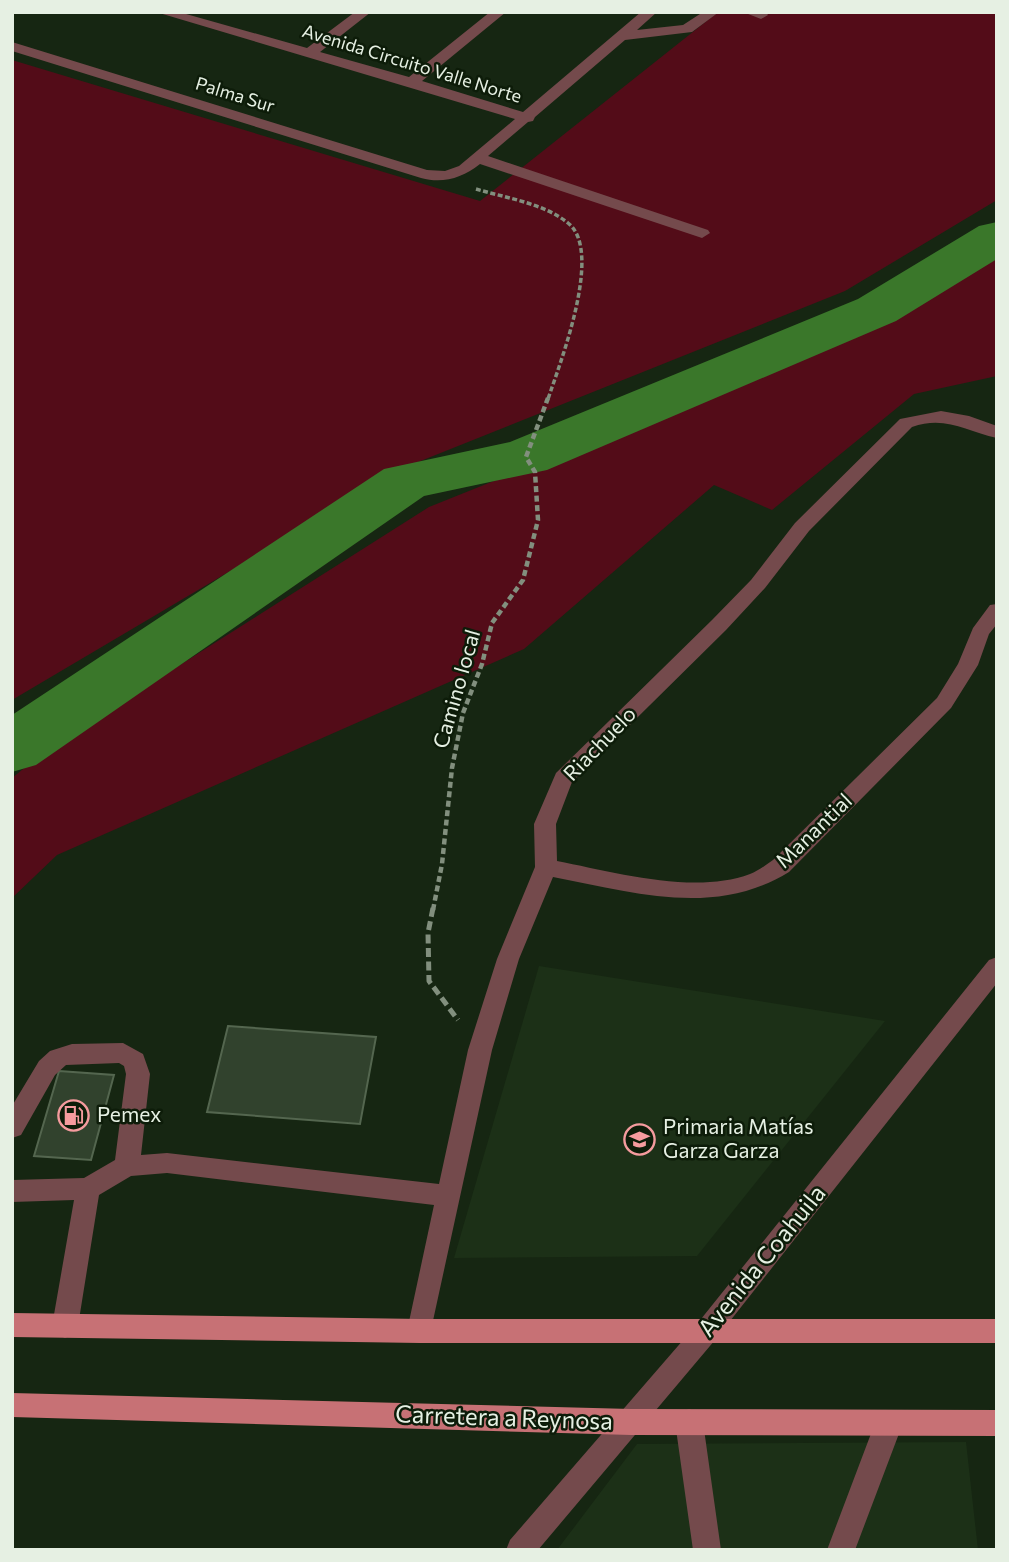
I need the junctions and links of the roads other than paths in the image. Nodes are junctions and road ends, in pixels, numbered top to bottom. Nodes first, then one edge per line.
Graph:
1 (163, 12) edge
2 (213, 12) edge
3 (364, 12) edge
4 (499, 12) edge
5 (650, 12) edge
6 (712, 12) edge
7 (198, 22) junction
8 (622, 36) junction
9 (12, 46) edge
10 (310, 53) junction
11 (411, 82) junction
12 (528, 118) junction
13 (478, 158) junction
14 (702, 233) dead end
15 (997, 433) edge
16 (997, 610) edge
17 (546, 867) junction
18 (993, 974) edge
19 (12, 1128) edge
20 (127, 1166) junction
21 (88, 1189) junction
22 (12, 1191) edge
23 (449, 1196) junction
24 (12, 1325) edge
25 (65, 1326) junction
26 (420, 1331) junction
27 (997, 1331) edge
28 (706, 1332) junction
29 (15, 1406) edge
30 (631, 1422) junction
31 (689, 1422) junction
32 (889, 1423) junction
33 (997, 1423) edge
34 (520, 1550) edge
35 (707, 1550) edge
36 (841, 1550) edge

1 - 7 street, Avenida Circuito Valle Norte
2 - 7 street
3 - 10 street
4 - 11 street
5 - 8 street
6 - 8 street
7 - 10 street, Avenida Circuito Valle Norte
8 - 12 street
9 - 13 street, Palma Sur
10 - 11 street, Avenida Circuito Valle Norte
11 - 12 street, Avenida Circuito Valle Norte
12 - 13 street
13 - 14 street
15 - 17 street, Riachuelo
16 - 17 street, Manantial
17 - 23 street, Riachuelo
18 - 28 street, Avenida Coahuila
19 - 20 street
20 - 21 street
20 - 23 street
21 - 22 street
21 - 25 street
23 - 26 street, Riachuelo
24 - 25 main road
25 - 26 main road
26 - 28 main road
27 - 28 main road
28 - 30 street, Avenida Coahuila
29 - 30 main road, Carretera a Reynosa
30 - 31 main road, Carretera a Reynosa
30 - 34 street, Avenida Coahuila
31 - 32 main road, Carretera a Reynosa
31 - 35 street
32 - 33 main road, Carretera a Reynosa
32 - 36 street

